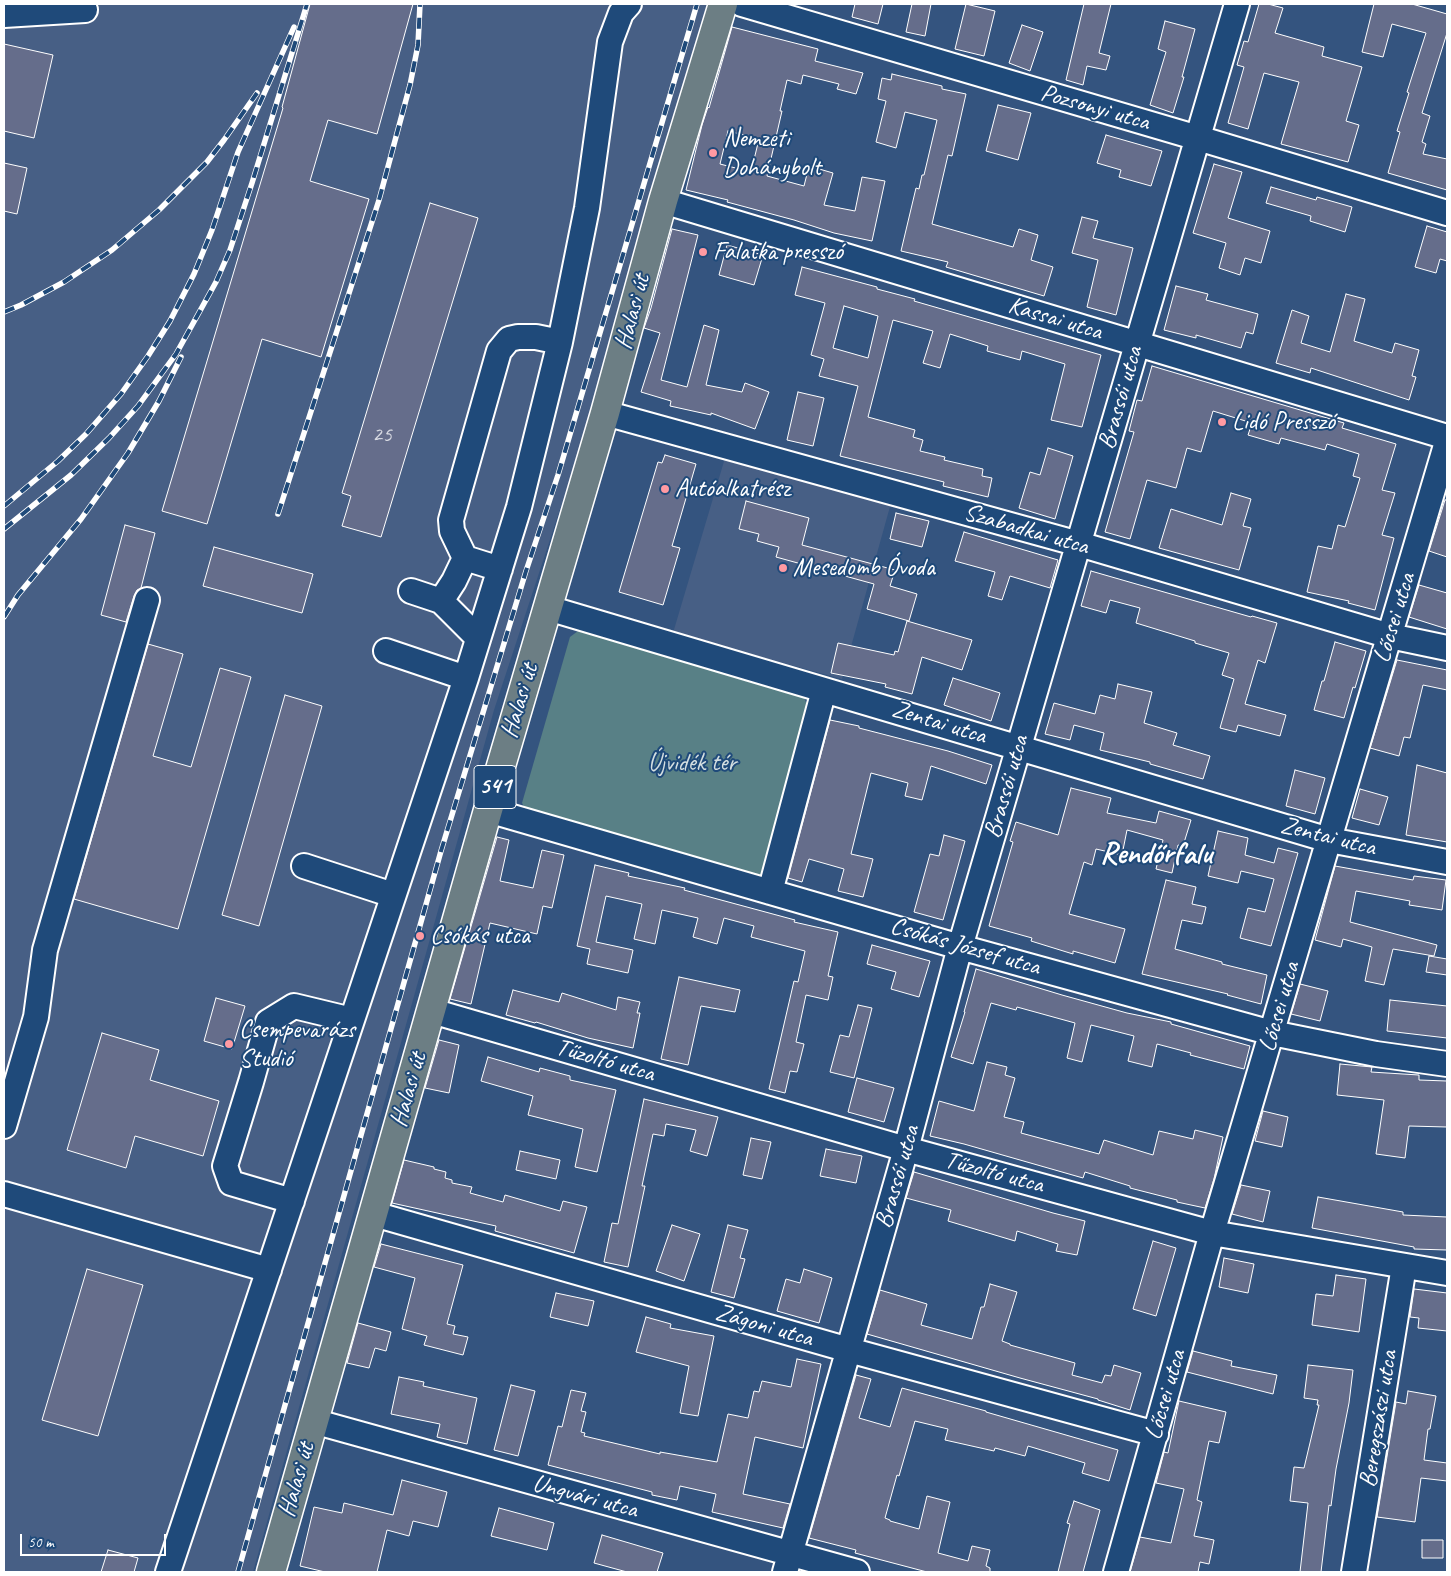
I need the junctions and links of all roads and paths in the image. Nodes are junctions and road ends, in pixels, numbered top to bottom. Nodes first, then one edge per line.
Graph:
1 (629, 4) edge
2 (723, 4) edge
3 (742, 4) edge
4 (1237, 4) edge
5 (85, 10) dead end
6 (4, 14) edge
7 (1198, 138) junction
8 (663, 201) junction
9 (1447, 213) edge
10 (560, 342) junction
11 (1137, 344) junction
12 (605, 413) junction
13 (1447, 437) edge
14 (1447, 442) edge
15 (1078, 544) junction
16 (465, 558) junction
17 (500, 569) junction
18 (411, 591) dead end
19 (147, 600) dead end
20 (441, 601) junction
21 (548, 608) junction
22 (1390, 636) junction
23 (478, 638) junction
24 (1447, 648) edge
25 (386, 651) dead end
26 (466, 678) junction
27 (824, 690) junction
28 (1019, 747) junction
29 (488, 810) junction
30 (1329, 840) junction
31 (1447, 862) edge
32 (304, 866) dead end
33 (770, 892) junction
34 (393, 895) junction
35 (960, 947) junction
36 (432, 1011) junction
37 (352, 1020) junction
38 (1272, 1033) junction
39 (1447, 1064) edge
40 (4, 1126) edge
41 (906, 1148) junction
42 (4, 1194) edge
43 (292, 1201) junction
44 (374, 1214) junction
45 (1212, 1233) junction
46 (1404, 1266) junction
47 (268, 1270) junction
48 (1447, 1273) edge
49 (848, 1350) junction
50 (313, 1420) junction
51 (1156, 1434) junction
52 (788, 1563) edge
53 (168, 1572) edge
54 (271, 1572) edge
55 (856, 1572) edge
56 (1116, 1572) edge
57 (1354, 1572) edge

1 - 10 street
2 - 8 main road, Halasi út / 541
3 - 7 street, Pozsonyi utca
4 - 7 street, Brassói utca
5 - 6 street
7 - 9 street, Pozsonyi utca
7 - 11 street, Brassói utca
8 - 11 street, Kassai utca
8 - 12 main road, Halasi út / 541
10 - 16 street
10 - 17 street
11 - 13 street, Kassai utca
11 - 15 street, Brassói utca
12 - 15 street, Szabadkai utca
12 - 21 main road, Halasi út / 541
14 - 22 street, Lőcsei utca
15 - 22 street, Szabadkai utca
15 - 28 street, Brassói utca
16 - 17 street
16 - 20 street
17 - 23 street
18 - 20 street
19 - 40 street
20 - 23 street
21 - 27 street, Zentai utca
21 - 29 main road, Halasi út / 541
22 - 24 street, Szabadkai utca
22 - 30 street, Lőcsei utca
23 - 26 street
25 - 26 street
26 - 34 street
27 - 28 street, Zentai utca
27 - 33 street
28 - 30 street, Zentai utca
28 - 35 street, Brassói utca
29 - 33 street, Csókás József utca
29 - 36 main road, Halasi út / 541
30 - 31 street, Zentai utca
30 - 38 street, Lőcsei utca
32 - 34 street
33 - 35 street, Csókás József utca
34 - 37 street
35 - 38 street, Csókás József utca
35 - 41 street, Brassói utca
36 - 41 street, Tűzoltó utca
36 - 44 main road, Halasi út / 541
37 - 43 street
37 - 43 street
38 - 39 street, Csókás József utca
38 - 45 street, Lőcsei utca
41 - 45 street, Tűzoltó utca
41 - 49 street, Brassói utca
42 - 47 street
43 - 47 street
44 - 49 street, Zágoni utca
44 - 50 main road, Halasi út / 541
45 - 46 street, Tűzoltó utca
45 - 51 street, Lőcsei utca
46 - 48 street, Tűzoltó utca
46 - 57 street, Beregszászi utca
47 - 53 street
49 - 51 street, Zágoni utca
49 - 52 street, Brassói utca
50 - 52 street, Ungvári utca
50 - 54 main road, Halasi út / 541
51 - 56 street, Lőcsei utca
52 - 55 street, Ungvári utca

